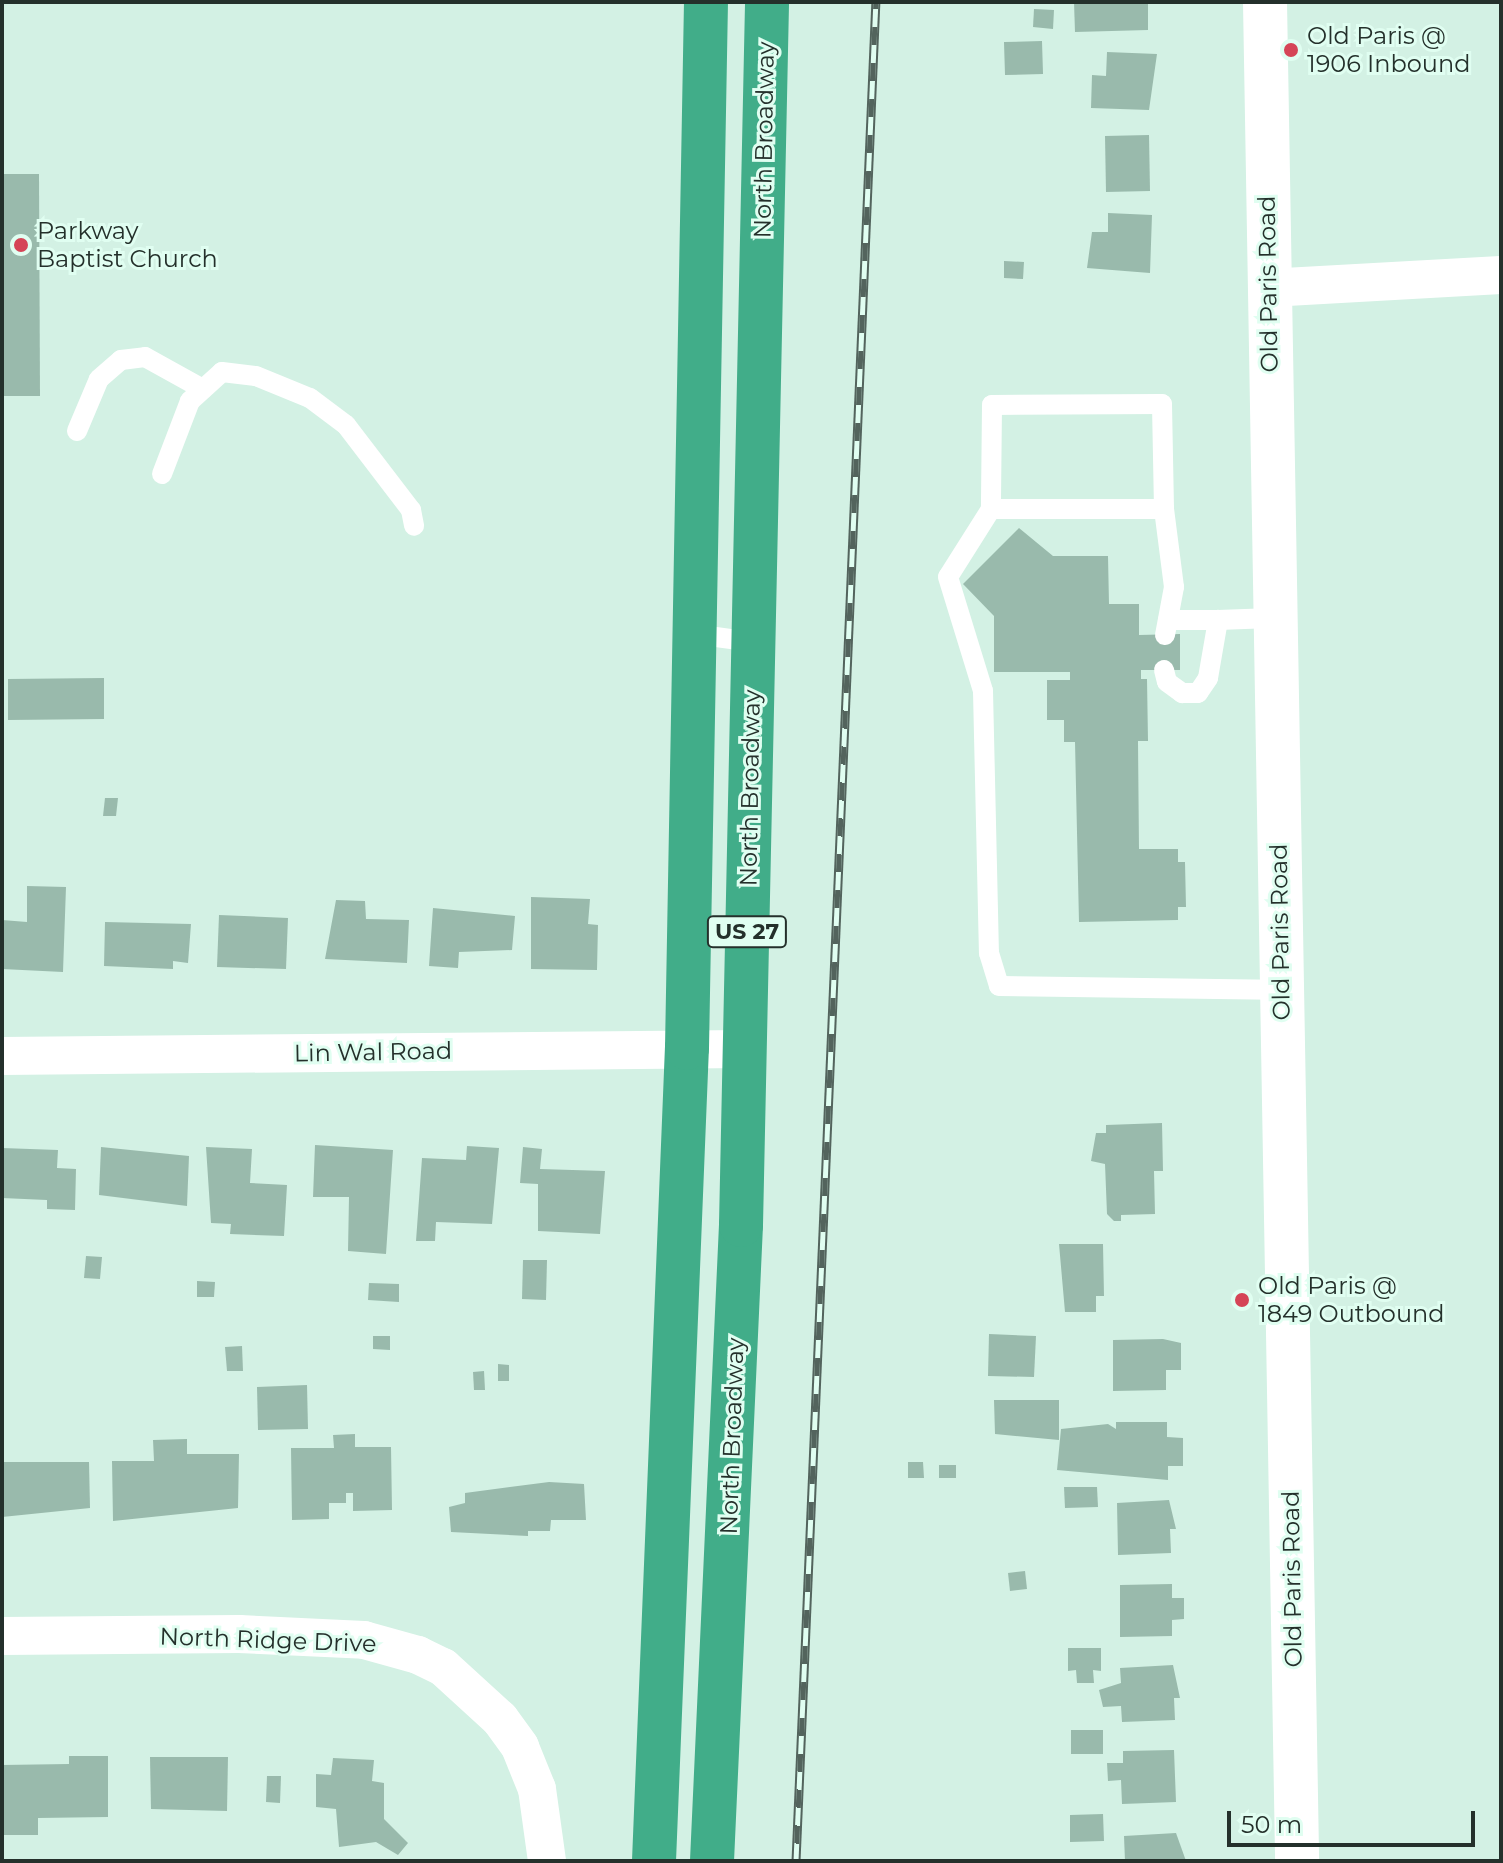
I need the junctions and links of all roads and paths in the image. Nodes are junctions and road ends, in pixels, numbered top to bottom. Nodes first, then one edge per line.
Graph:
1 (706, 2) edge
2 (767, 2) edge
3 (1265, 2) edge
4 (1501, 275) edge
5 (1268, 288) junction
6 (203, 389) junction
7 (77, 431) dead end
8 (162, 474) dead end
9 (991, 509) junction
10 (1164, 509) junction
11 (414, 526) dead end
12 (1274, 618) junction
13 (1218, 620) junction
14 (694, 634) junction
15 (753, 642) junction
16 (1164, 670) dead end
17 (1281, 990) junction
18 (687, 1048) junction
19 (744, 1049) junction
20 (2, 1056) edge
21 (2, 1636) edge
22 (547, 1861) edge
23 (654, 1861) edge
24 (712, 1861) edge
25 (1297, 1861) edge

1 - 14 highway, US 27
2 - 15 highway, North Broadway / US 27
3 - 5 street, Old Paris Road
4 - 5 street
5 - 12 street, Old Paris Road
6 - 7 lane
6 - 8 lane
6 - 11 lane
9 - 10 lane
9 - 10 lane
9 - 17 lane
10 - 13 lane
12 - 13 lane
12 - 17 street, Old Paris Road
13 - 16 lane
14 - 15 lane
14 - 18 highway, US 27
15 - 19 highway, North Broadway / US 27
17 - 25 street, Old Paris Road
18 - 19 street, Lin Wal Road
18 - 20 street, Lin Wal Road
18 - 23 highway, US 27
19 - 24 highway, North Broadway / US 27
21 - 22 street, North Ridge Drive

